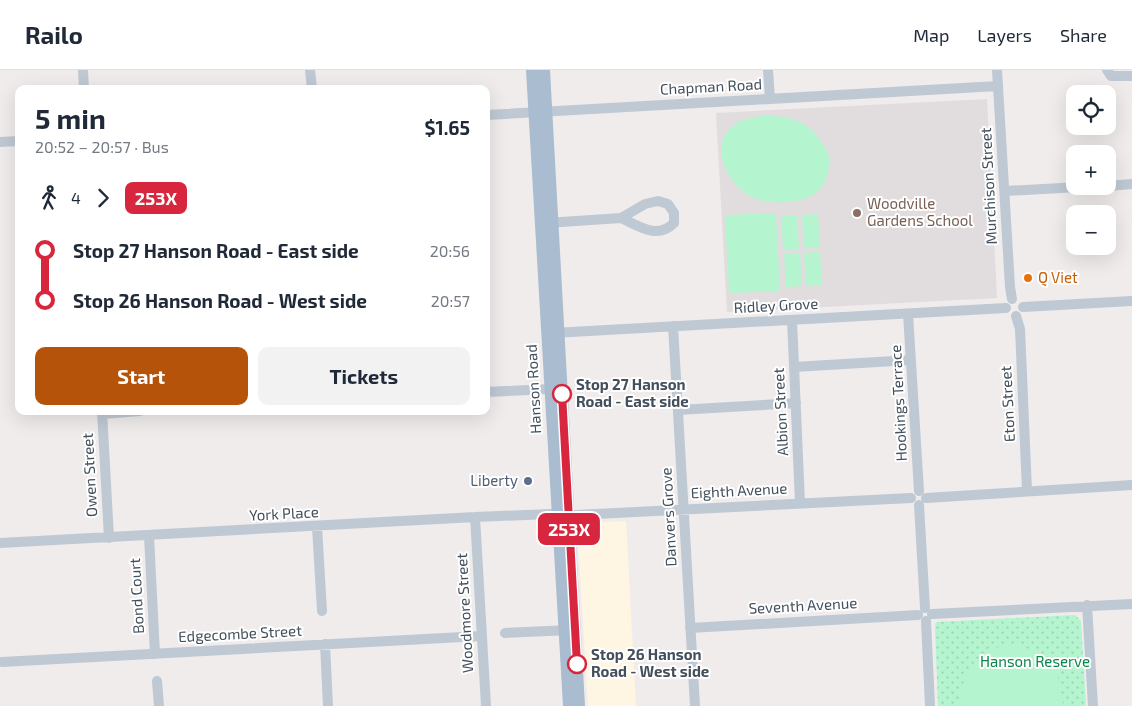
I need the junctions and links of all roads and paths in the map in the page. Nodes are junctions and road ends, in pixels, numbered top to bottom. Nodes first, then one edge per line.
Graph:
1 (83, 70) edge
2 (310, 70) edge
3 (532, 70) edge
4 (544, 70) edge
5 (768, 70) edge
6 (997, 70) edge
7 (1107, 70) edge
8 (1132, 76) edge
9 (84, 85) edge
10 (312, 85) edge
11 (998, 86) junction
12 (770, 99) junction
13 (540, 112) junction
14 (490, 115) edge
15 (15, 141) edge
16 (0, 142) edge
17 (1132, 184) edge
18 (1116, 185) edge
19 (1066, 188) edge
20 (1005, 191) junction
21 (621, 218) junction
22 (547, 223) junction
23 (1132, 301) edge
24 (1009, 304) junction
25 (1023, 307) junction
26 (908, 314) junction
27 (1016, 316) junction
28 (792, 320) junction
29 (673, 326) junction
30 (553, 333) junction
31 (911, 360) junction
32 (794, 368) junction
33 (490, 392) edge
34 (556, 392) junction
35 (796, 403) junction
36 (678, 410) junction
37 (102, 415) edge
38 (1132, 485) edge
39 (1027, 491) junction
40 (919, 498) junction
41 (800, 503) junction
42 (683, 510) junction
43 (563, 515) junction
44 (476, 517) junction
45 (317, 527) junction
46 (149, 536) junction
47 (109, 538) junction
48 (0, 544) edge
49 (1132, 604) edge
50 (1087, 605) junction
51 (322, 611) dead end
52 (925, 614) junction
53 (690, 628) junction
54 (569, 630) junction
55 (505, 633) dead end
56 (481, 636) junction
57 (326, 644) junction
58 (155, 654) junction
59 (2, 662) dead end
60 (157, 680) dead end
61 (159, 706) edge
62 (328, 706) edge
63 (486, 706) edge
64 (569, 706) edge
65 (579, 706) edge
66 (695, 706) edge
67 (930, 706) edge
68 (1093, 706) edge

1 - 9 street
2 - 10 street
3 - 13 main road, Hanson Road
4 - 13 main road, Hanson Road
5 - 12 street
6 - 11 street, Murchison Street
7 - 8 street
11 - 12 street, Chapman Road
11 - 20 street, Murchison Street
12 - 13 street, Chapman Road
13 - 14 street, Chapman Road
13 - 22 main road, Hanson Road
15 - 16 street
17 - 18 street
19 - 20 street
20 - 24 street, Murchison Street
21 - 21 street
21 - 22 street
22 - 30 main road, Hanson Road
23 - 25 street
24 - 25 street
24 - 26 street, Ridley Grove
24 - 27 street
25 - 27 street
26 - 28 street, Ridley Grove
26 - 31 street, Hookings Terrace
27 - 39 street, Eton Street
28 - 29 street, Ridley Grove
28 - 32 street, Albion Street
29 - 30 street, Ridley Grove
29 - 36 street, Danvers Grove
30 - 34 main road, Hanson Road
31 - 32 street
31 - 40 street, Hookings Terrace
32 - 35 street, Albion Street
33 - 34 street
34 - 43 main road, Hanson Road
35 - 36 street
35 - 41 street, Albion Street
36 - 42 street, Danvers Grove
37 - 47 street, Owen Street
38 - 39 street, Eighth Avenue
39 - 40 street, Eighth Avenue
40 - 41 street, Eighth Avenue
40 - 52 street, Hookings Terrace
41 - 42 street, Eighth Avenue
42 - 43 street, Eighth Avenue
42 - 53 street, Danvers Grove
43 - 44 street, York Place
43 - 54 main road, Hanson Road
44 - 45 street, York Place
44 - 56 street, Woodmore Street
45 - 46 street, York Place
45 - 51 street
46 - 47 street, York Place
46 - 58 street, Bond Court
47 - 48 street, York Place
49 - 50 street, Seventh Avenue
50 - 52 street, Seventh Avenue
50 - 68 street
52 - 53 street, Seventh Avenue
52 - 67 street, Hookings Terrace
53 - 66 street, Danvers Grove
54 - 55 street
54 - 64 main road, Hanson Road
54 - 65 main road, Hanson Road
56 - 57 street, Edgecombe Street
56 - 63 street, Woodmore Street
57 - 58 street, Edgecombe Street
57 - 62 street
58 - 59 street, Edgecombe Street
60 - 61 street

